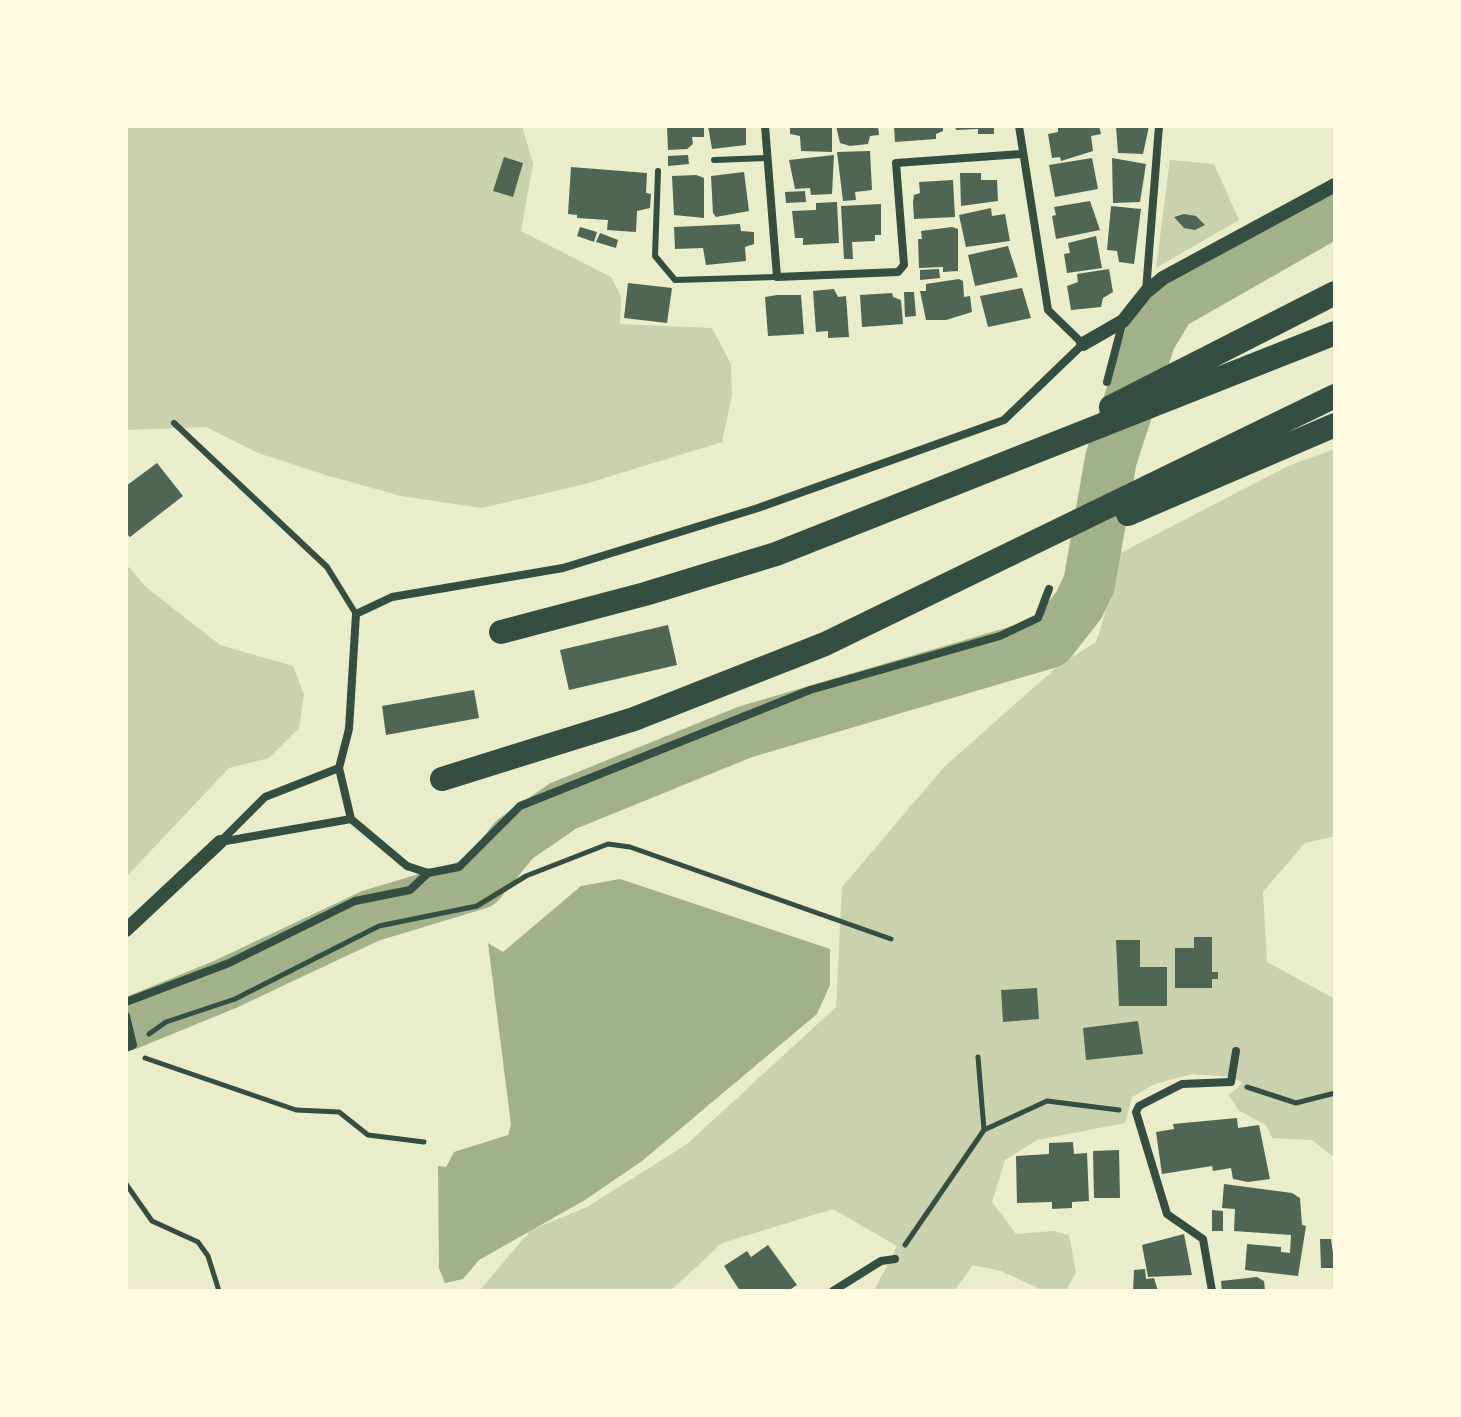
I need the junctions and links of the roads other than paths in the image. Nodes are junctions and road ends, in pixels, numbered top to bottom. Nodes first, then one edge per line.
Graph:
1 (765, 126) edge
2 (1019, 126) edge
3 (1159, 126) edge
4 (1021, 154) junction
5 (766, 158) junction
6 (714, 160) dead end
7 (658, 171) dead end
8 (1335, 185) edge
9 (777, 277) junction
10 (1146, 292) junction
11 (1335, 293) edge
12 (1123, 321) junction
13 (1335, 333) edge
14 (1083, 344) junction
15 (1107, 382) dead end
16 (1335, 396) edge
17 (174, 423) dead end
18 (1335, 425) edge
19 (910, 503) junction
20 (1049, 589) dead end
21 (905, 605) junction
22 (356, 614) junction
23 (501, 632) dead end
24 (339, 768) junction
25 (442, 779) dead end
26 (351, 819) junction
27 (220, 842) junction
28 (428, 873) junction
29 (126, 930) edge
30 (126, 1002) edge
31 (126, 1016) edge
32 (129, 1047) edge
33 (1236, 1051) dead end
34 (895, 1259) road end
35 (833, 1291) edge
36 (1212, 1291) edge

1 - 5 street
2 - 4 street
3 - 10 street
4 - 9 street
4 - 14 street
5 - 6 lane
5 - 9 street
7 - 9 lane
8 - 10 street
10 - 12 street
11 - 19 highway
12 - 14 street
12 - 15 street
13 - 19 highway
14 - 22 street
16 - 21 highway
17 - 22 lane
18 - 21 highway
19 - 23 highway
20 - 28 street
21 - 25 highway
22 - 24 street
24 - 26 street
24 - 27 street
26 - 27 street
26 - 28 street
27 - 29 street
28 - 30 street
31 - 32 street
33 - 36 street
34 - 35 street

